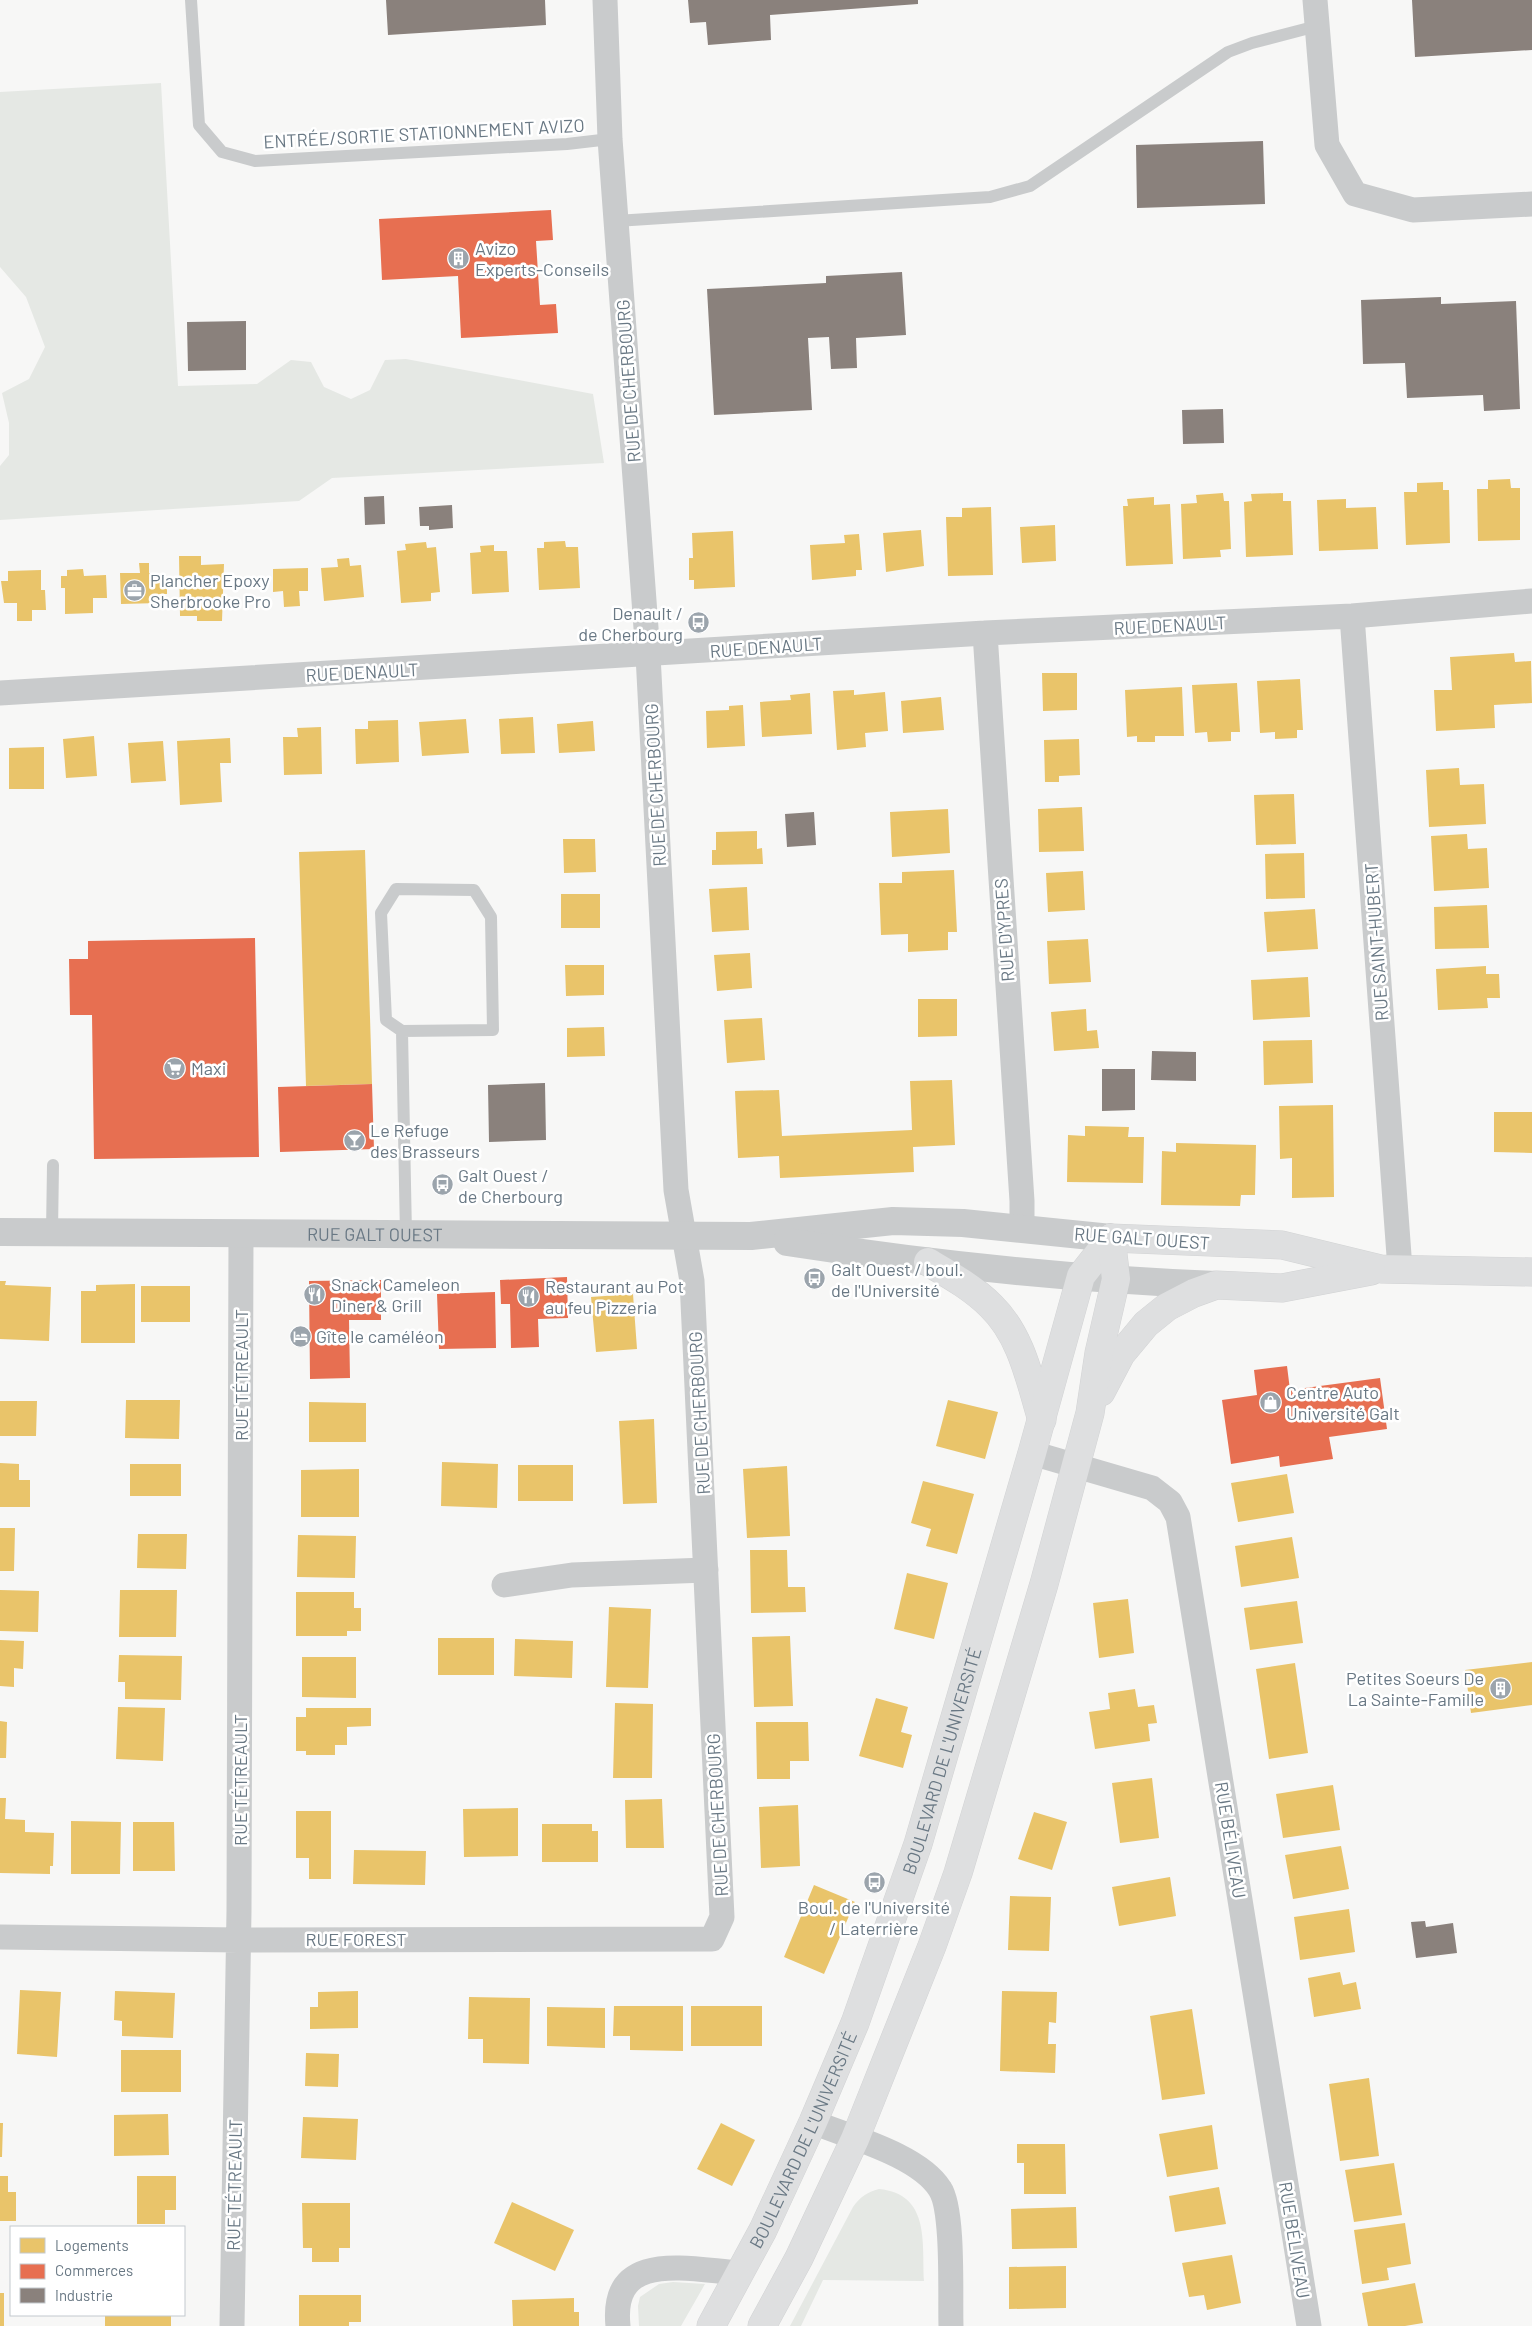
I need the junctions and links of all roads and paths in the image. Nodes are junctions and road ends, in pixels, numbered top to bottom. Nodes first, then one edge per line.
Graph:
1 (191, 0) edge
2 (604, 0) edge
3 (1315, 0) edge
4 (1317, 26) junction
5 (610, 139) junction
6 (1532, 204) edge
7 (616, 221) junction
8 (1532, 601) edge
9 (1352, 616) junction
10 (985, 634) junction
11 (648, 655) junction
12 (0, 692) edge
13 (402, 1031) junction
14 (52, 1165) dead end
15 (1022, 1227) junction
16 (0, 1232) edge
17 (52, 1232) junction
18 (242, 1234) junction
19 (406, 1234) junction
20 (684, 1236) junction
21 (751, 1236) junction
22 (1111, 1238) junction
23 (928, 1262) junction
24 (1390, 1269) junction
25 (1532, 1272) edge
26 (1081, 1276) junction
27 (1116, 1279) junction
28 (1216, 1285) junction
29 (1090, 1413) junction
30 (1042, 1420) junction
31 (1032, 1453) junction
32 (1077, 1465) junction
33 (706, 1570) junction
34 (504, 1585) dead end
35 (0, 1937) edge
36 (712, 1939) joint
37 (239, 1940) junction
38 (813, 2122) junction
39 (855, 2139) junction
40 (740, 2273) junction
41 (232, 2326) edge
42 (618, 2326) edge
43 (711, 2326) edge
44 (762, 2326) edge
45 (951, 2326) edge
46 (1309, 2326) edge

1 - 5 lane, ENTRÉE/SORTIE STATIONNEMENT AVIZO
2 - 5 street, RUE DE CHERBOURG
3 - 4 street
4 - 6 street
4 - 7 lane
5 - 7 street, RUE DE CHERBOURG
7 - 11 street, RUE DE CHERBOURG
8 - 9 street, RUE DENAULT
9 - 10 street, RUE DENAULT
9 - 24 street, RUE SAINT-HUBERT
10 - 11 street, RUE DENAULT
10 - 15 street, RUE D'YPRES
11 - 12 street, RUE DENAULT
11 - 20 street, RUE DE CHERBOURG
13 - 13 lane
13 - 19 lane
14 - 17 lane
15 - 21 street, RUE GALT OUEST
15 - 22 street, RUE GALT OUEST
16 - 17 street, RUE GALT OUEST
17 - 18 street, RUE GALT OUEST
18 - 19 street, RUE GALT OUEST
18 - 37 street, RUE TÉTREAULT
19 - 20 street, RUE GALT OUEST
20 - 21 street, RUE GALT OUEST
20 - 33 street, RUE DE CHERBOURG
21 - 23 street, RUE GALT OUEST
22 - 24 main road, RUE GALT OUEST
22 - 26 main road, BOULEVARD DE L'UNIVERSITÉ
22 - 27 main road
23 - 26 street, RUE GALT OUEST
23 - 30 main road
24 - 25 main road, RUE GALT OUEST
24 - 28 main road
26 - 27 street, RUE GALT OUEST
26 - 30 main road, BOULEVARD DE L'UNIVERSITÉ
27 - 28 street, RUE GALT OUEST
27 - 29 main road
28 - 29 main road
29 - 32 main road
30 - 31 main road, BOULEVARD DE L'UNIVERSITÉ
31 - 32 street, RUE BÉLIVEAU
31 - 38 main road, BOULEVARD DE L'UNIVERSITÉ
32 - 39 main road
32 - 46 street, RUE BÉLIVEAU
33 - 34 street
33 - 36 street, RUE DE CHERBOURG
35 - 37 street, RUE FOREST
36 - 37 street, RUE FOREST
37 - 41 street, RUE TÉTREAULT
38 - 39 street
38 - 40 main road, BOULEVARD DE L'UNIVERSITÉ
39 - 44 main road
39 - 45 street
40 - 42 street
40 - 43 main road, BOULEVARD DE L'UNIVERSITÉ

